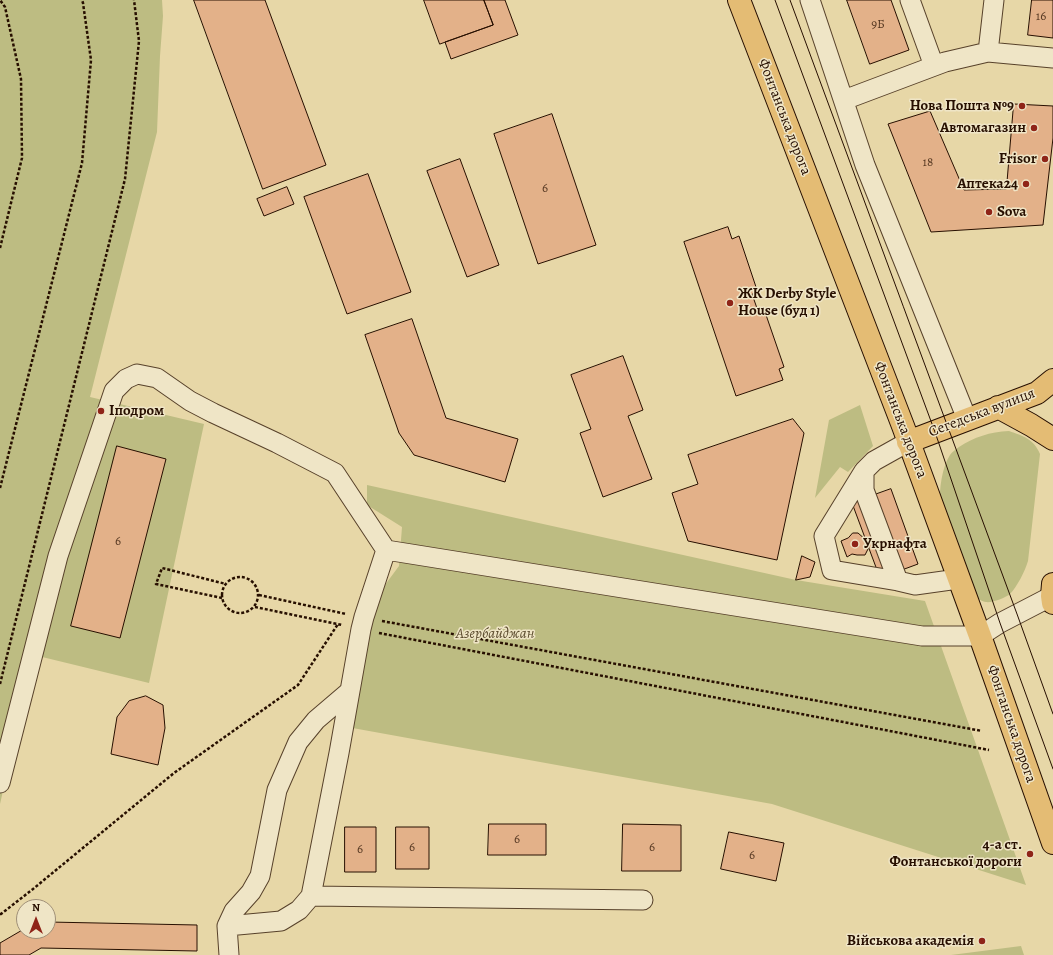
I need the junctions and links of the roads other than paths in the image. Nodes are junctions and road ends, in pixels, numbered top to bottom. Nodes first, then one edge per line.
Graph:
1 (739, 0) edge
2 (810, 0) edge
3 (910, 0) edge
4 (994, 0) edge
5 (988, 52) junction
6 (1053, 58) edge
7 (934, 66) junction
8 (844, 100) junction
9 (1053, 380) edge
10 (998, 407) junction
11 (967, 419) junction
12 (1053, 439) edge
13 (908, 442) junction
14 (864, 471) junction
15 (386, 550) junction
16 (958, 579) junction
17 (898, 581) junction
18 (1053, 594) edge
19 (980, 636) junction
20 (350, 690) junction
21 (0, 783) edge
22 (1053, 843) edge
23 (311, 896) junction
24 (643, 900) dead end
25 (227, 926) junction
26 (229, 955) edge

1 - 13 main road, Фонтанська дорога
2 - 8 lane
3 - 7 lane
4 - 5 lane
5 - 6 lane
5 - 7 lane
7 - 8 lane
8 - 11 lane
9 - 10 main road, Сегедська вулиця
10 - 11 main road, Сегедська вулиця
10 - 12 main road
11 - 13 main road, Сегедська вулиця
13 - 14 lane
13 - 16 main road, Фонтанська дорога
14 - 17 lane
14 - 17 lane
15 - 19 lane
15 - 20 lane
15 - 21 lane
16 - 17 lane
16 - 19 main road, Фонтанська дорога
18 - 19 lane
19 - 22 main road, Фонтанська дорога
20 - 23 lane
20 - 25 lane
23 - 24 lane
23 - 25 lane
25 - 26 lane

